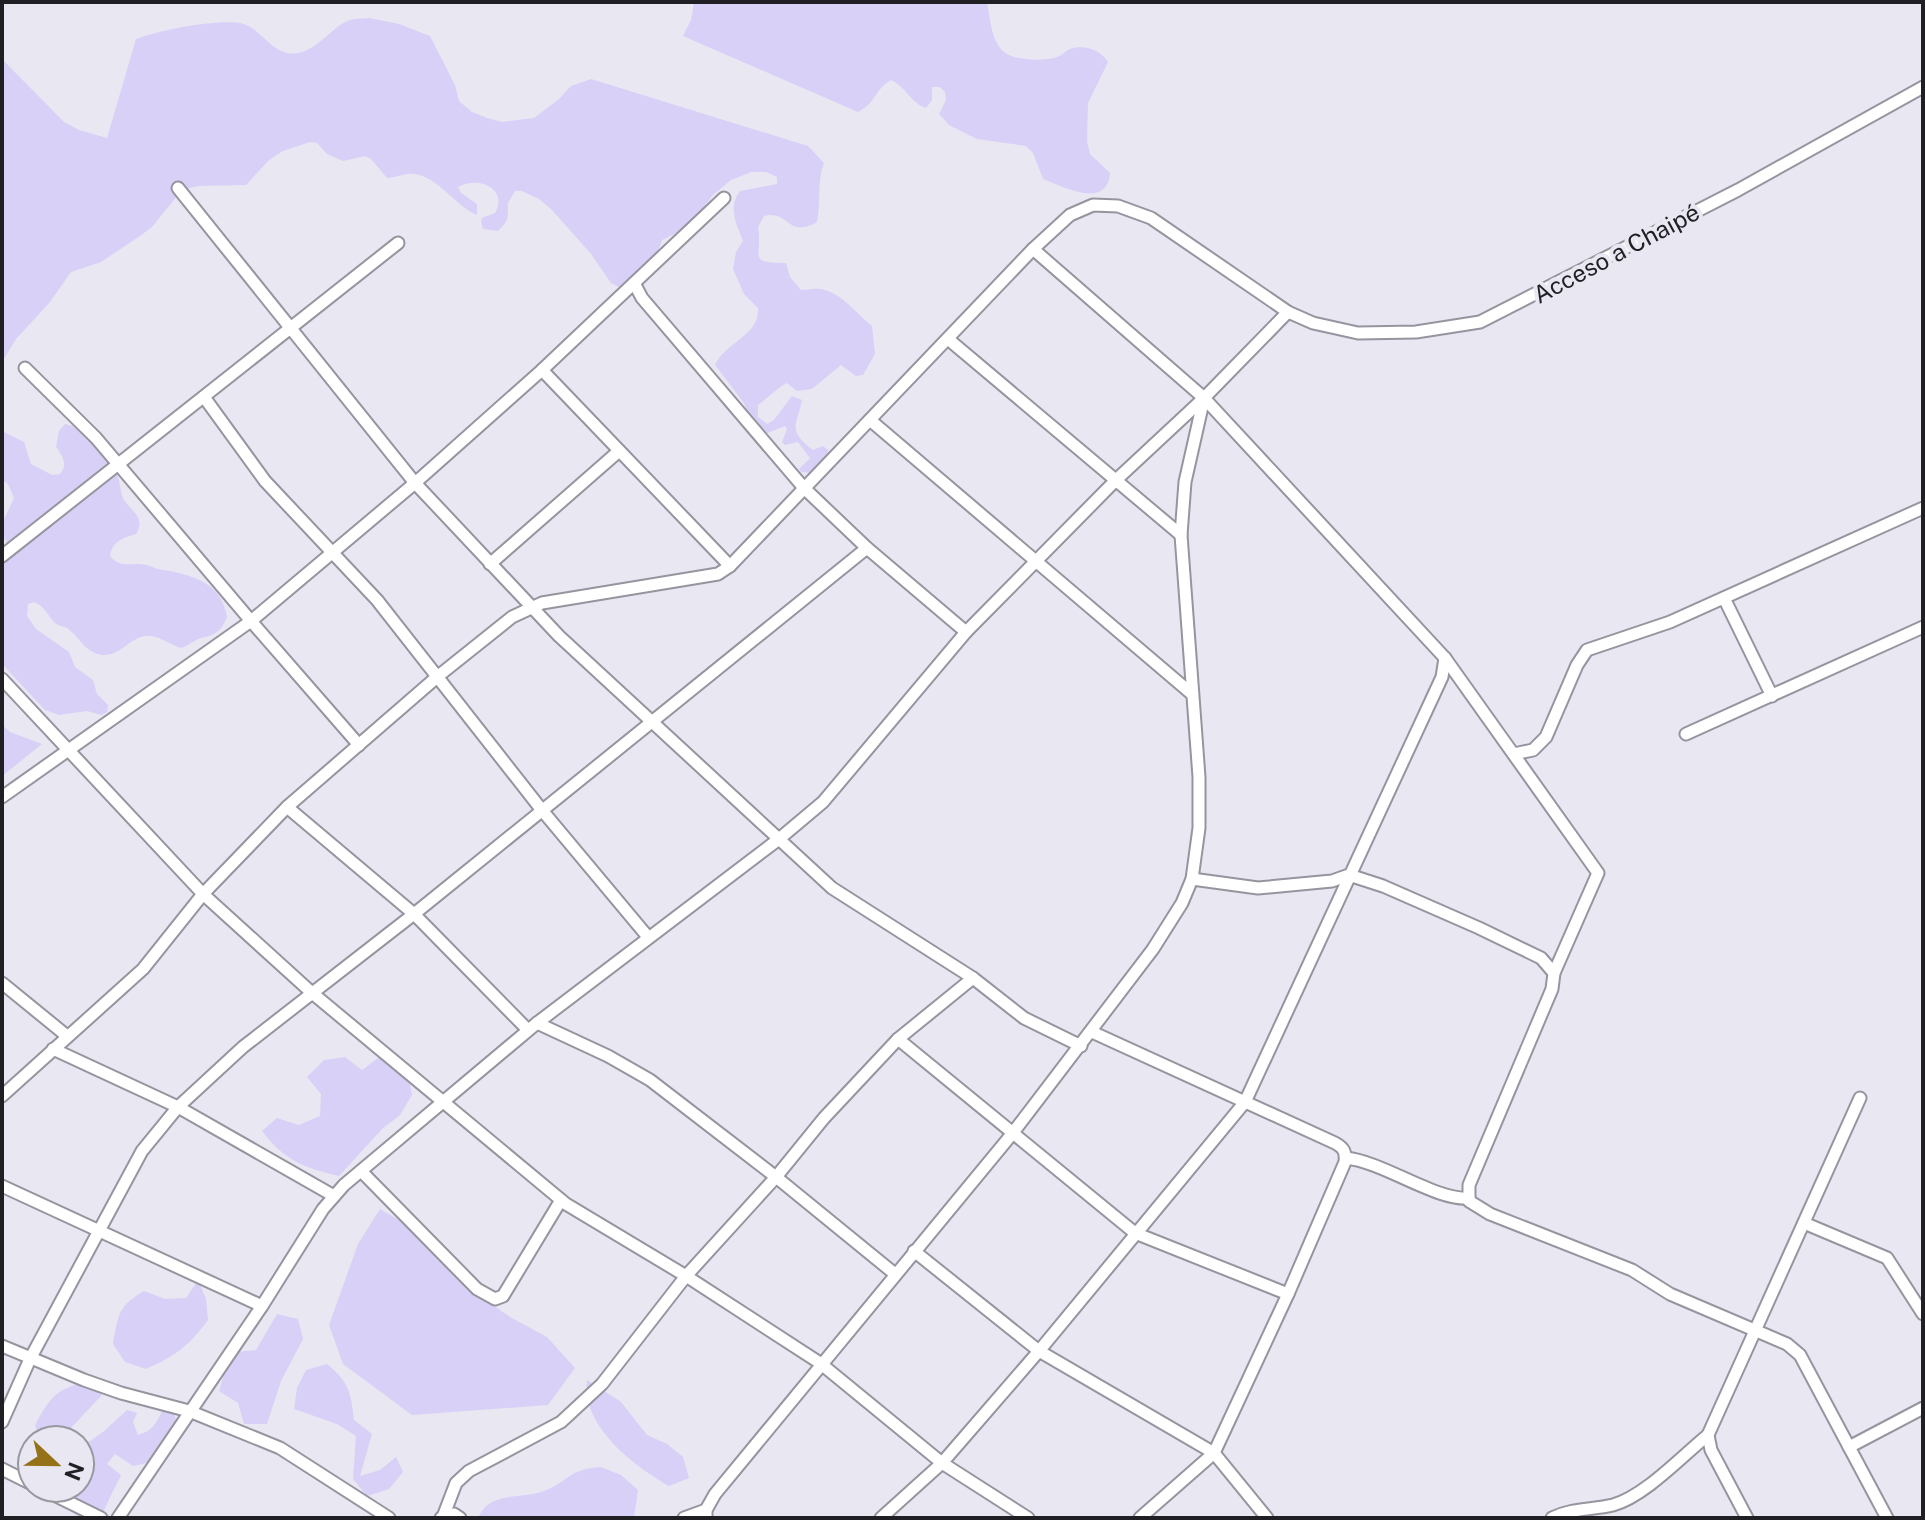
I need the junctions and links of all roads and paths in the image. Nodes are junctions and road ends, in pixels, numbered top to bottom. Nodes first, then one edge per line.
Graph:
1 (1923, 87) edge
2 (178, 188) dead end
3 (724, 198) dead end
4 (398, 243) dead end
5 (1033, 249) junction
6 (634, 283) junction
7 (1288, 312) junction
8 (290, 329) junction
9 (948, 339) junction
10 (25, 368) dead end
11 (542, 370) junction
12 (204, 397) junction
13 (1204, 398) junction
14 (870, 420) junction
15 (619, 451) junction
16 (119, 464) junction
17 (1116, 480) junction
18 (415, 483) junction
19 (804, 488) junction
20 (1923, 508) edge
21 (1181, 535) junction
22 (867, 548) junction
23 (332, 552) junction
24 (2, 556) edge
25 (1037, 560) junction
26 (490, 564) junction
27 (730, 566) junction
28 (1724, 598) junction
29 (529, 607) junction
30 (251, 621) junction
31 (1923, 627) edge
32 (966, 632) junction
33 (1445, 658) junction
34 (437, 677) junction
35 (2, 679) edge
36 (1192, 694) junction
37 (1772, 696) junction
38 (651, 721) junction
39 (1686, 734) dead end
40 (359, 745) junction
41 (68, 749) junction
42 (1514, 754) junction
43 (2, 797) edge
44 (287, 807) junction
45 (541, 809) junction
46 (779, 839) junction
47 (1349, 875) junction
48 (1192, 879) junction
49 (203, 894) junction
50 (414, 914) junction
51 (648, 937) junction
52 (1554, 973) junction
53 (973, 978) junction
54 (2, 983) edge
55 (311, 992) junction
56 (532, 1027) junction
57 (1092, 1032) junction
58 (67, 1036) junction
59 (898, 1039) junction
60 (1081, 1046) junction
61 (53, 1049) junction
62 (2, 1096) edge
63 (1860, 1098) dead end
64 (444, 1101) junction
65 (1245, 1102) junction
66 (178, 1107) junction
67 (1012, 1134) junction
68 (1346, 1158) junction
69 (361, 1171) junction
70 (776, 1177) junction
71 (2, 1186) edge
72 (334, 1196) junction
73 (1469, 1198) junction
74 (561, 1200) junction
75 (1804, 1223) junction
76 (100, 1230) junction
77 (1135, 1233) junction
78 (914, 1251) junction
79 (895, 1274) junction
80 (686, 1276) junction
81 (1288, 1294) junction
82 (262, 1306) junction
83 (1923, 1314) edge
84 (1755, 1332) junction
85 (2, 1346) edge
86 (1039, 1351) junction
87 (30, 1359) junction
88 (820, 1363) junction
89 (1923, 1408) edge
90 (189, 1411) junction
91 (2, 1422) edge
92 (1708, 1435) junction
93 (1849, 1447) junction
94 (1214, 1453) junction
95 (942, 1463) junction
96 (73, 1504) edge
97 (1601, 1512) edge
98 (706, 1514) edge
99 (442, 1517) edge
100 (101, 1518) edge
101 (118, 1518) edge
102 (389, 1518) edge
103 (460, 1518) edge
104 (684, 1518) edge
105 (881, 1518) edge
106 (1028, 1518) edge
107 (1140, 1518) edge
108 (1267, 1518) edge
109 (1552, 1518) edge
110 (1747, 1518) edge
111 (1887, 1518) edge

1 - 7 street, Acceso a Chaipé
2 - 8 street
3 - 6 street
4 - 8 street
5 - 7 street, Acceso a Chaipé
5 - 9 street, Acceso a Chaipé
5 - 13 street
6 - 11 street
6 - 19 street
7 - 13 street
8 - 12 street
8 - 18 street
9 - 14 street, Acceso a Chaipé
9 - 17 street
10 - 16 street
11 - 15 street
11 - 18 street
12 - 16 street
12 - 23 street
13 - 17 street
13 - 21 street
13 - 33 street
14 - 19 street, Acceso a Chaipé
14 - 25 street
15 - 26 street
15 - 27 street
16 - 24 street
16 - 30 street
17 - 21 street
17 - 25 street
18 - 23 street
18 - 26 street
19 - 22 street
19 - 27 street, Acceso a Chaipé
20 - 28 street
21 - 36 street
22 - 32 street
22 - 38 street
23 - 30 street
23 - 34 street
25 - 32 street
25 - 36 street
26 - 29 street
27 - 29 street
28 - 37 street
28 - 42 street
29 - 34 street
29 - 38 street
30 - 40 street
30 - 41 street
31 - 37 street
32 - 46 street
33 - 42 street
33 - 47 street
34 - 40 street
34 - 45 street
35 - 41 street
36 - 48 street
37 - 39 street
38 - 45 street
38 - 46 street
40 - 44 street
41 - 43 street
41 - 49 street
42 - 52 street
44 - 49 street
44 - 50 street
45 - 50 street
45 - 51 street
46 - 51 street
46 - 53 street
47 - 48 street
47 - 52 street
47 - 65 street
48 - 57 street
49 - 55 street
49 - 58 street
50 - 55 street
50 - 56 street
51 - 56 street
52 - 73 street
53 - 59 street
53 - 60 street
54 - 58 street
55 - 64 street
55 - 66 street
56 - 64 street
56 - 70 street
57 - 60 street
57 - 65 street
58 - 61 street
59 - 67 street
59 - 70 street
60 - 67 street
61 - 62 street
61 - 66 street
63 - 75 street
64 - 69 street
64 - 74 street
65 - 68 street
65 - 77 street
66 - 72 street
66 - 76 street
67 - 77 street
67 - 78 street
68 - 73 street
68 - 81 street
69 - 72 street
69 - 74 street
70 - 79 street
70 - 80 street
71 - 76 street
72 - 82 street
73 - 84 street
74 - 80 street
75 - 83 street
75 - 84 street
76 - 82 street
76 - 87 street
77 - 81 street
77 - 86 street
78 - 79 street
78 - 86 street
79 - 88 street
80 - 88 street
80 - 99 street
81 - 94 street
82 - 90 street
84 - 92 street
84 - 93 street
85 - 87 street
86 - 94 street
86 - 95 street
87 - 90 street
87 - 91 street
88 - 95 street
88 - 98 street
89 - 93 street
90 - 101 street
90 - 102 street
92 - 97 street
92 - 110 street
93 - 111 street
94 - 107 street
94 - 108 street
95 - 105 street
95 - 106 street
96 - 100 street
97 - 109 street
98 - 104 street
99 - 103 street

